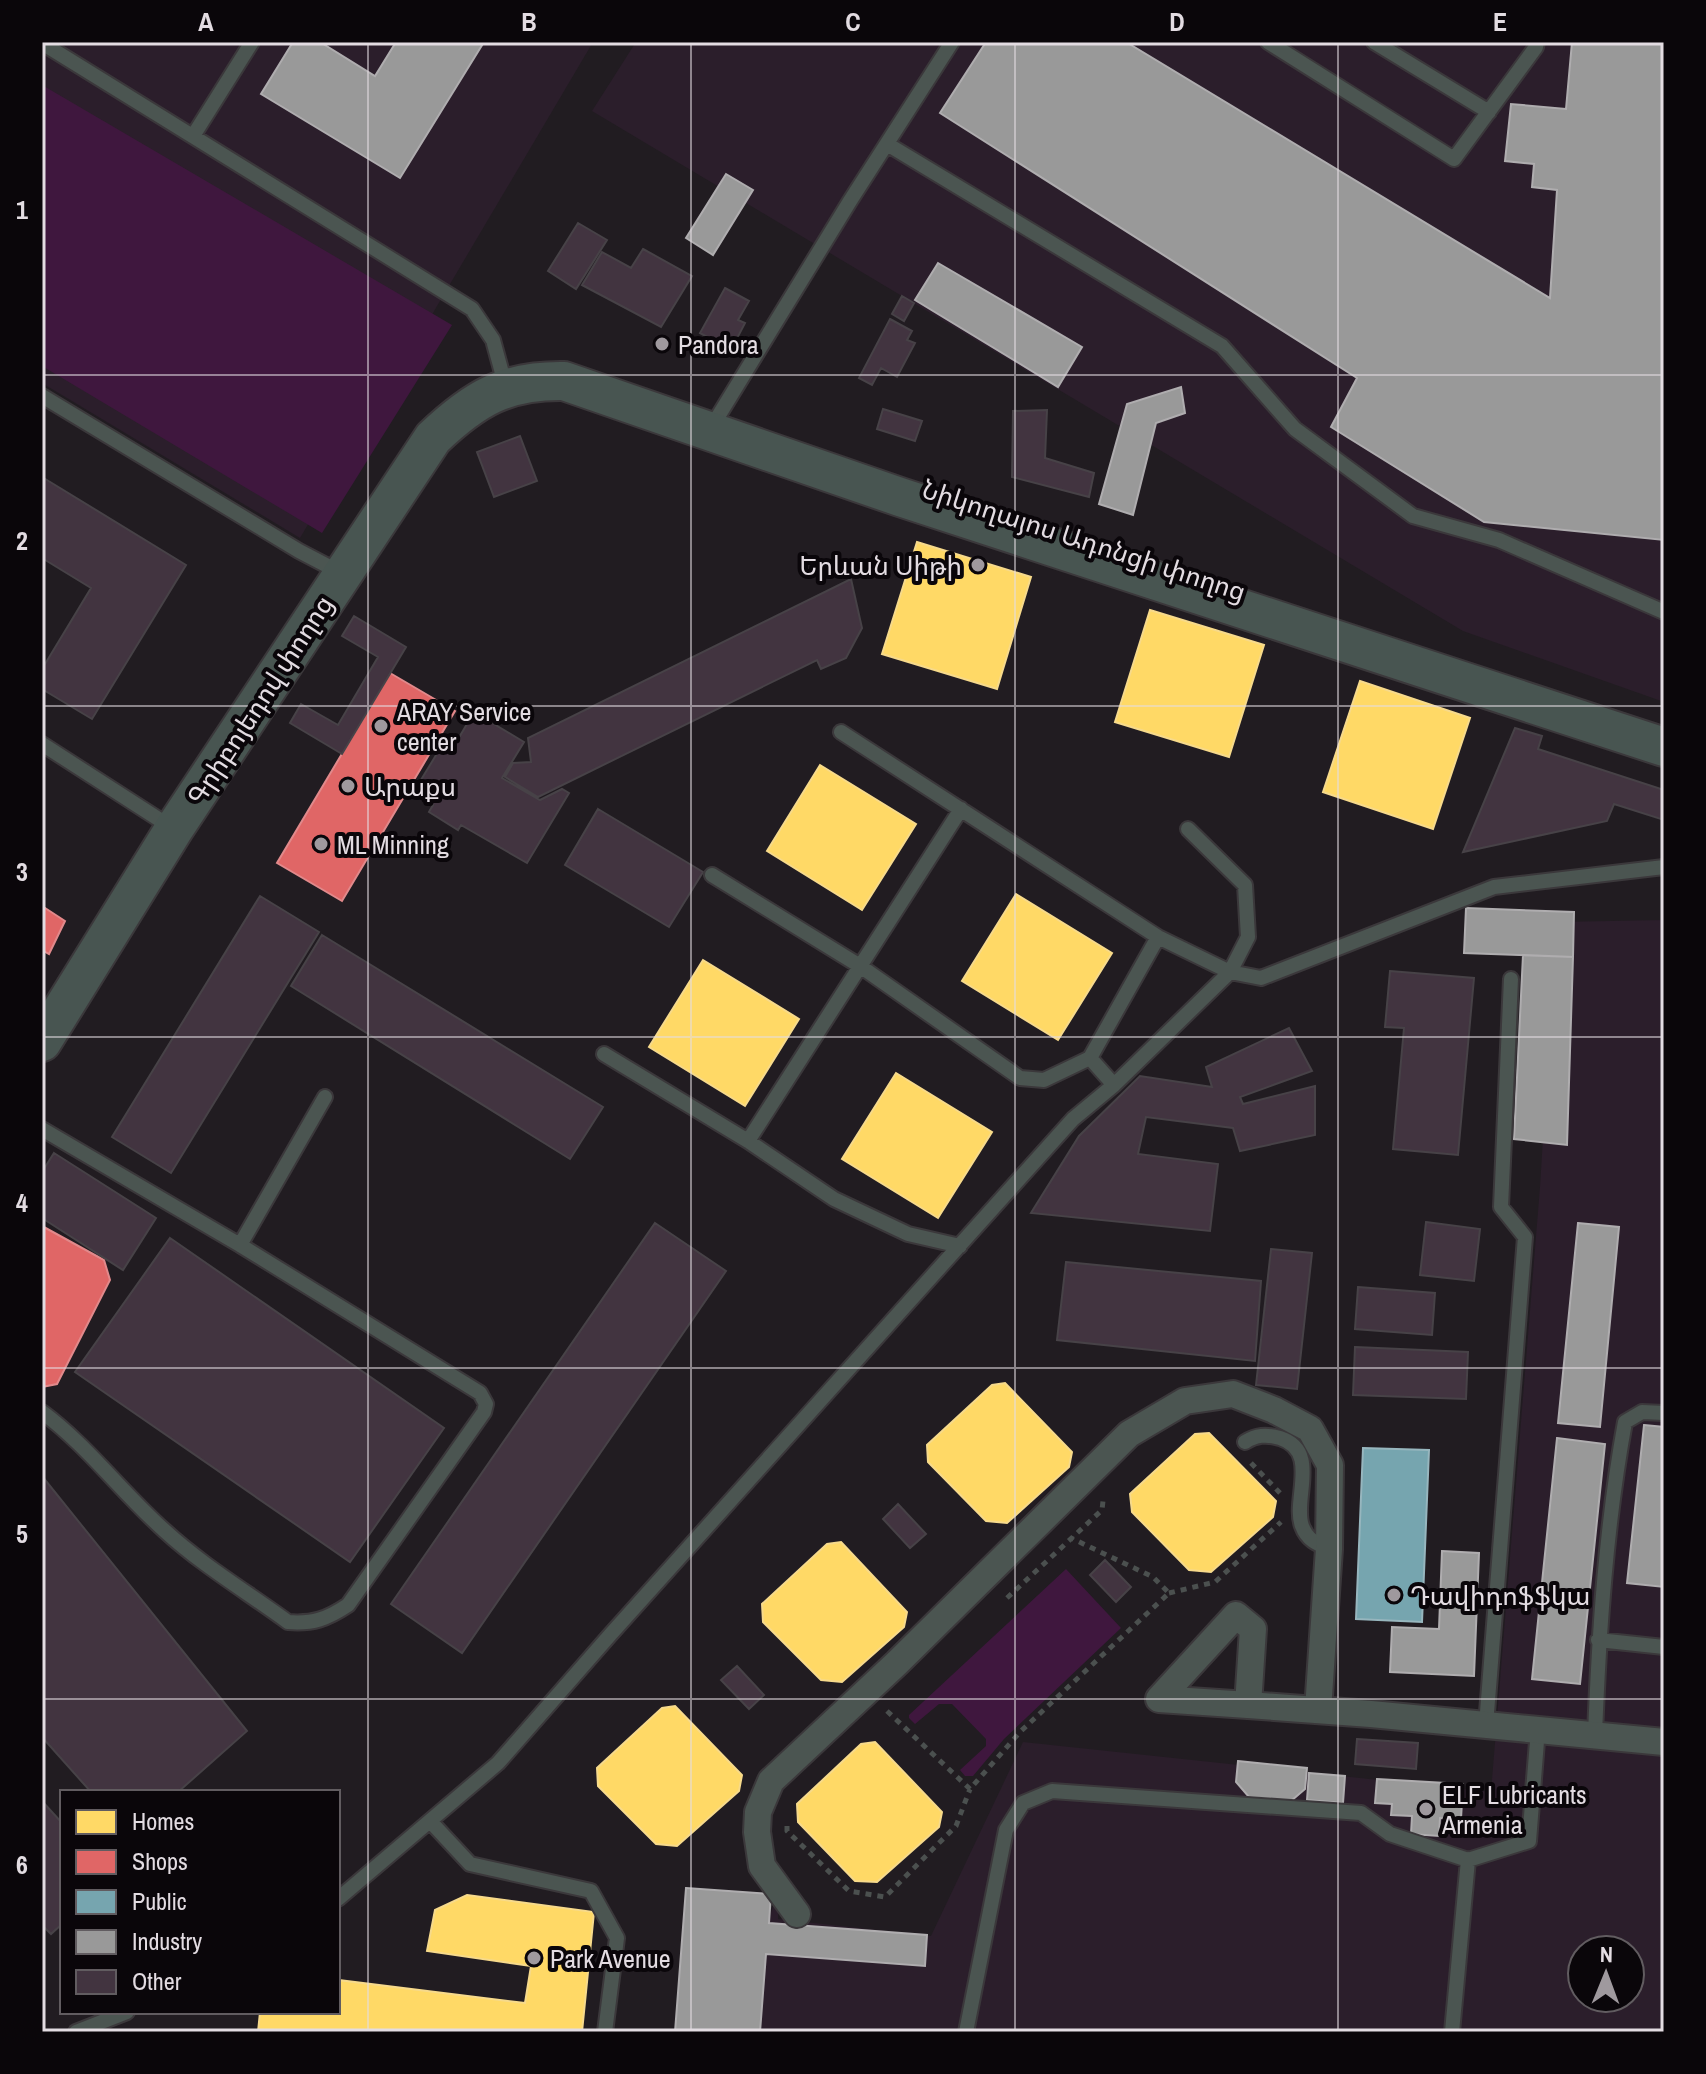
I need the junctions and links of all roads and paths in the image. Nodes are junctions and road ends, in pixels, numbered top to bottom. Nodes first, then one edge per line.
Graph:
1 (252, 42) edge
2 (952, 42) edge
3 (1268, 42) edge
4 (1374, 42) edge
5 (1537, 42) edge
6 (42, 43) edge
7 (1489, 112) junction
8 (193, 136) junction
9 (887, 144) junction
10 (505, 380) junction
11 (42, 396) edge
12 (713, 425) junction
13 (902, 489) junction
14 (336, 571) junction
15 (1664, 612) edge
16 (1664, 730) edge
17 (841, 732) dead end
18 (42, 744) edge
19 (1664, 747) edge
20 (961, 809) junction
21 (168, 824) junction
22 (1188, 829) dead end
23 (1664, 868) edge
24 (712, 875) dead end
25 (1158, 937) junction
26 (860, 966) junction
27 (1230, 972) junction
28 (1511, 979) dead end
29 (42, 1014) edge
30 (42, 1042) edge
31 (604, 1054) dead end
32 (1090, 1058) junction
33 (1114, 1085) junction
34 (325, 1097) dead end
35 (42, 1129) edge
36 (748, 1141) junction
37 (240, 1245) junction
38 (960, 1246) junction
39 (42, 1412) edge
40 (1664, 1413) edge
41 (1243, 1447) joint
42 (1105, 1490) dead end
43 (1282, 1495) dead end
44 (1282, 1509) dead end
45 (1071, 1538) junction
46 (1329, 1549) junction
47 (1169, 1593) junction
48 (1002, 1603) dead end
49 (1598, 1640) junction
50 (1664, 1647) edge
51 (1248, 1705) dead end
52 (1318, 1710) junction
53 (876, 1721) dead end
54 (1486, 1725) junction
55 (1538, 1729) junction
56 (1595, 1735) junction
57 (1664, 1742) edge
58 (970, 1789) junction
59 (786, 1817) dead end
60 (430, 1821) junction
61 (1468, 1860) junction
62 (340, 1897) edge
63 (797, 1914) dead end
64 (122, 2014) edge
65 (76, 2032) edge
66 (605, 2032) edge
67 (966, 2032) edge
68 (1452, 2032) edge

1 - 8 lane
2 - 9 lane
3 - 7 lane
4 - 7 lane
5 - 7 lane
6 - 8 lane
8 - 10 lane
9 - 12 lane
9 - 15 lane
10 - 12 street, Նիկողայոս Ադոնցի փողոց
10 - 14 street, Գրիբոյեդով փողոց
11 - 14 lane
12 - 13 street, Նիկողայոս Ադոնցի փողոց
13 - 16 street, Նիկողայոս Ադոնցի փողոց
13 - 19 street, Նիկողայոս Ադոնցի փողոց
14 - 21 street, Գրիբոյեդով փողոց
17 - 20 lane
18 - 21 lane
20 - 25 lane
20 - 26 lane
21 - 29 street, Գրիբոյեդով փողոց
21 - 30 street, Գրիբոյեդով փողոց
22 - 27 lane
23 - 27 lane
24 - 26 lane
25 - 27 lane
25 - 32 lane
26 - 32 lane
26 - 36 lane
27 - 33 lane
28 - 54 lane
31 - 36 lane
32 - 33 lane
33 - 38 lane
34 - 37 lane
35 - 37 lane
36 - 38 lane
37 - 39 lane
38 - 60 lane
40 - 49 lane
41 - 43 path
41 - 46 lane
42 - 45 path
44 - 47 path
45 - 47 path
45 - 48 path
46 - 52 street
46 - 63 street
47 - 58 path
49 - 50 lane
49 - 56 lane
51 - 52 street
52 - 54 street
53 - 58 path
54 - 55 street
55 - 56 street
55 - 61 lane
56 - 57 street
58 - 59 path
60 - 62 lane
60 - 66 lane
61 - 67 lane
61 - 68 lane
64 - 65 lane

